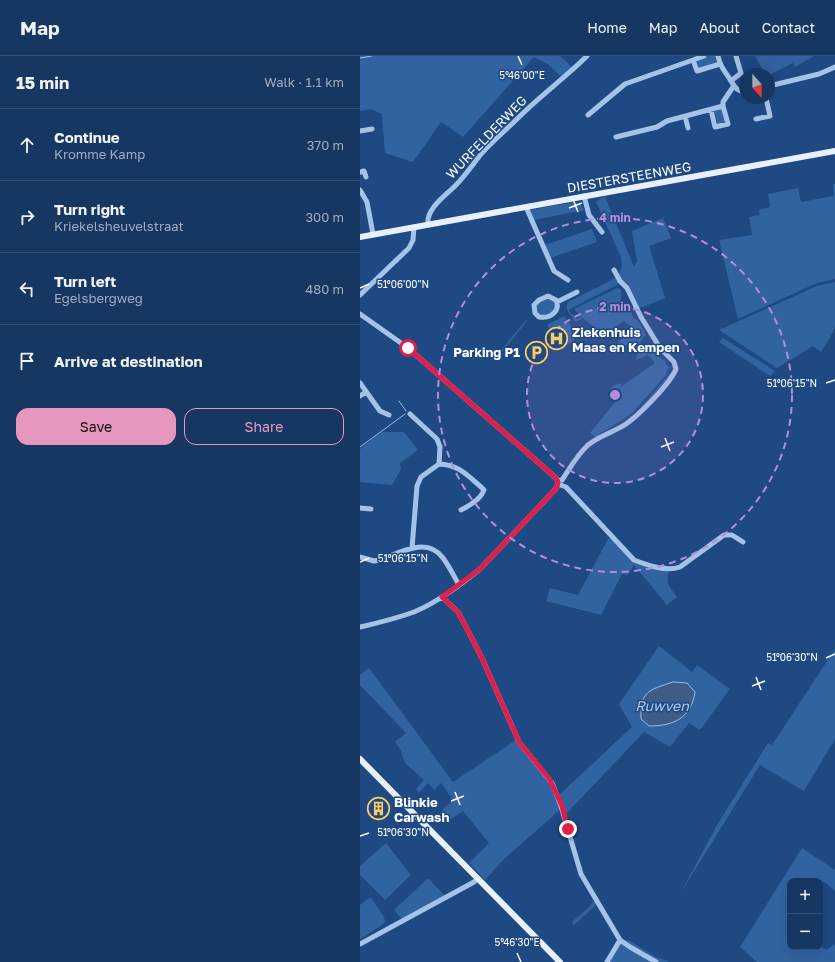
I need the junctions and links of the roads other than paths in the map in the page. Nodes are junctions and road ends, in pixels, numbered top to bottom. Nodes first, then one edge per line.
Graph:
1 (588, 56) edge
2 (704, 56) edge
3 (718, 56) edge
4 (736, 56) edge
5 (693, 60) junction
6 (720, 64) junction
7 (835, 67) edge
8 (732, 84) junction
9 (775, 85) edge
10 (739, 91) edge
11 (767, 104) edge
12 (723, 106) junction
13 (711, 110) junction
14 (588, 116) dead end
15 (685, 116) junction
16 (756, 119) dead end
17 (688, 128) dead end
18 (372, 129) dead end
19 (360, 131) edge
20 (616, 137) dead end
21 (835, 151) edge
22 (360, 172) edge
23 (366, 177) dead end
24 (360, 190) edge
25 (584, 196) junction
26 (526, 207) junction
27 (428, 224) junction
28 (414, 227) junction
29 (602, 232) dead end
30 (373, 234) junction
31 (360, 237) edge
32 (615, 272) dead end
33 (568, 280) dead end
34 (577, 292) dead end
35 (360, 295) edge
36 (557, 302) junction
37 (360, 314) edge
38 (360, 383) edge
39 (366, 392) junction
40 (360, 396) edge
41 (410, 414) dead end
42 (389, 415) dead end
43 (439, 464) junction
44 (558, 483) junction
45 (360, 508) edge
46 (371, 509) dead end
47 (461, 510) dead end
48 (743, 542) dead end
49 (412, 548) junction
50 (360, 557) edge
51 (459, 584) junction
52 (442, 597) junction
53 (360, 627) edge
54 (360, 759) edge
55 (478, 878) junction
56 (620, 940) junction
57 (360, 944) edge
58 (560, 962) edge
59 (607, 962) edge
60 (656, 962) edge

1 - 27 street, WURFELDERWEG
2 - 5 street
3 - 6 street
4 - 8 street
5 - 6 street
5 - 14 street
6 - 8 street
7 - 9 street
8 - 10 street
8 - 12 street
11 - 16 street
12 - 13 street
12 - 13 street
13 - 15 street
15 - 17 street
15 - 20 street
18 - 19 street
21 - 25 main road, DIESTERSTEENWEG
22 - 23 street
24 - 30 street
25 - 26 main road, DIESTERSTEENWEG
25 - 29 street
26 - 27 main road, DIESTERSTEENWEG
26 - 33 street
27 - 28 main road, DIESTERSTEENWEG
28 - 30 main road, DIESTERSTEENWEG
28 - 35 street
30 - 31 main road, DIESTERSTEENWEG
32 - 44 street
34 - 36 street
36 - 36 street
37 - 44 street
38 - 39 street
39 - 40 street
39 - 42 street
41 - 43 street
43 - 47 street
43 - 49 street
44 - 48 street
44 - 51 street
45 - 46 street
49 - 50 street
49 - 51 street
51 - 52 street
52 - 53 street
52 - 56 street
54 - 55 main road
55 - 57 street
55 - 58 main road
56 - 59 street
56 - 60 street

